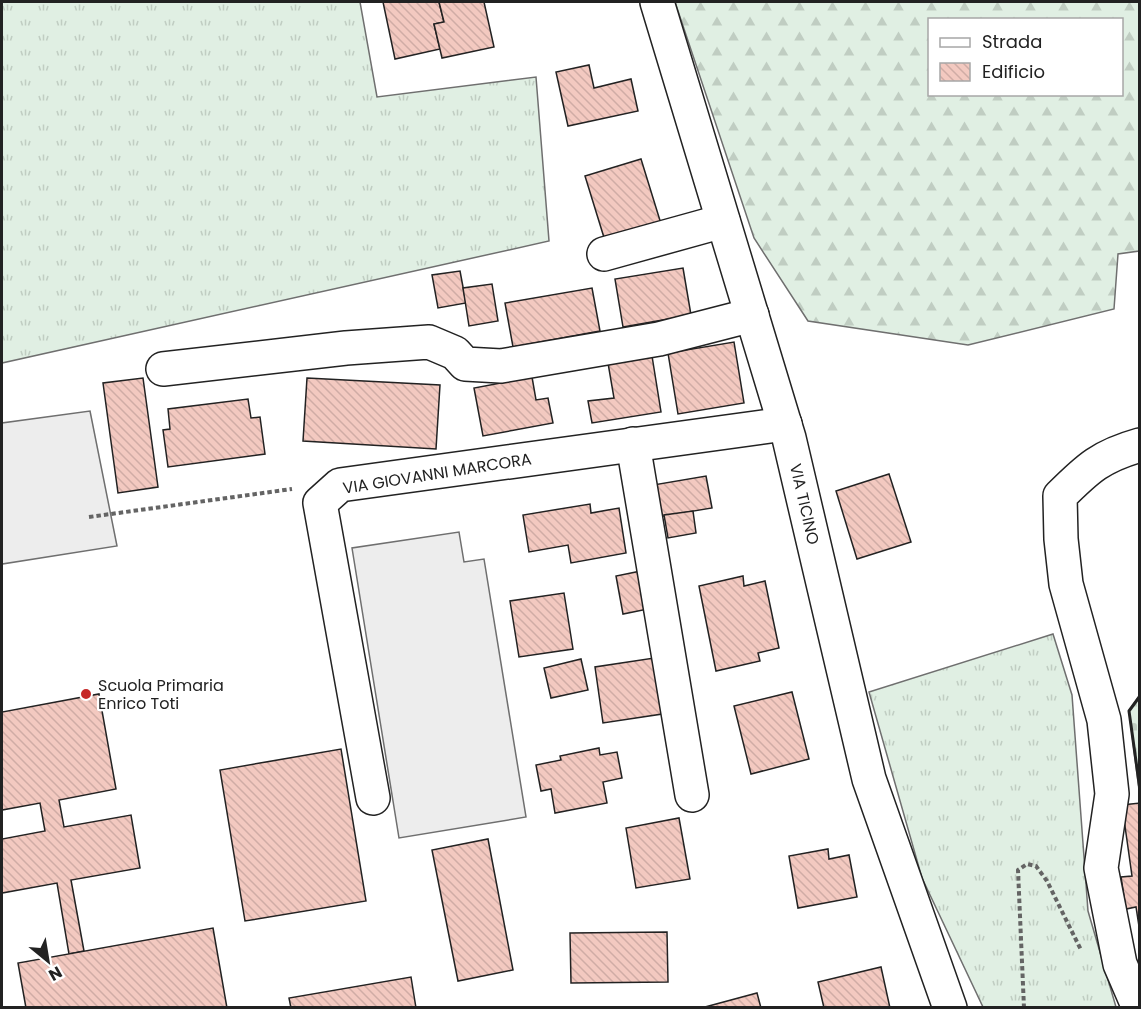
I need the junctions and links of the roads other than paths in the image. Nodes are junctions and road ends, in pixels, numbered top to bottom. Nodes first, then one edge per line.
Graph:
1 (657, 2) edge
2 (723, 221) junction
3 (604, 254) dead end
4 (752, 315) junction
5 (163, 369) dead end
6 (785, 424) junction
7 (633, 444) junction
8 (1140, 445) edge
9 (692, 795) dead end
10 (374, 798) dead end
11 (950, 1008) edge
12 (1139, 1008) edge

1 - 2 street, VIA TICINO
2 - 3 street
2 - 4 street, VIA TICINO
4 - 5 street
4 - 6 street, VIA TICINO
6 - 7 street, VIA GIOVANNI MARCORA
6 - 11 street, VIA TICINO
7 - 9 street
7 - 10 street, VIA GIOVANNI MARCORA
8 - 12 street

